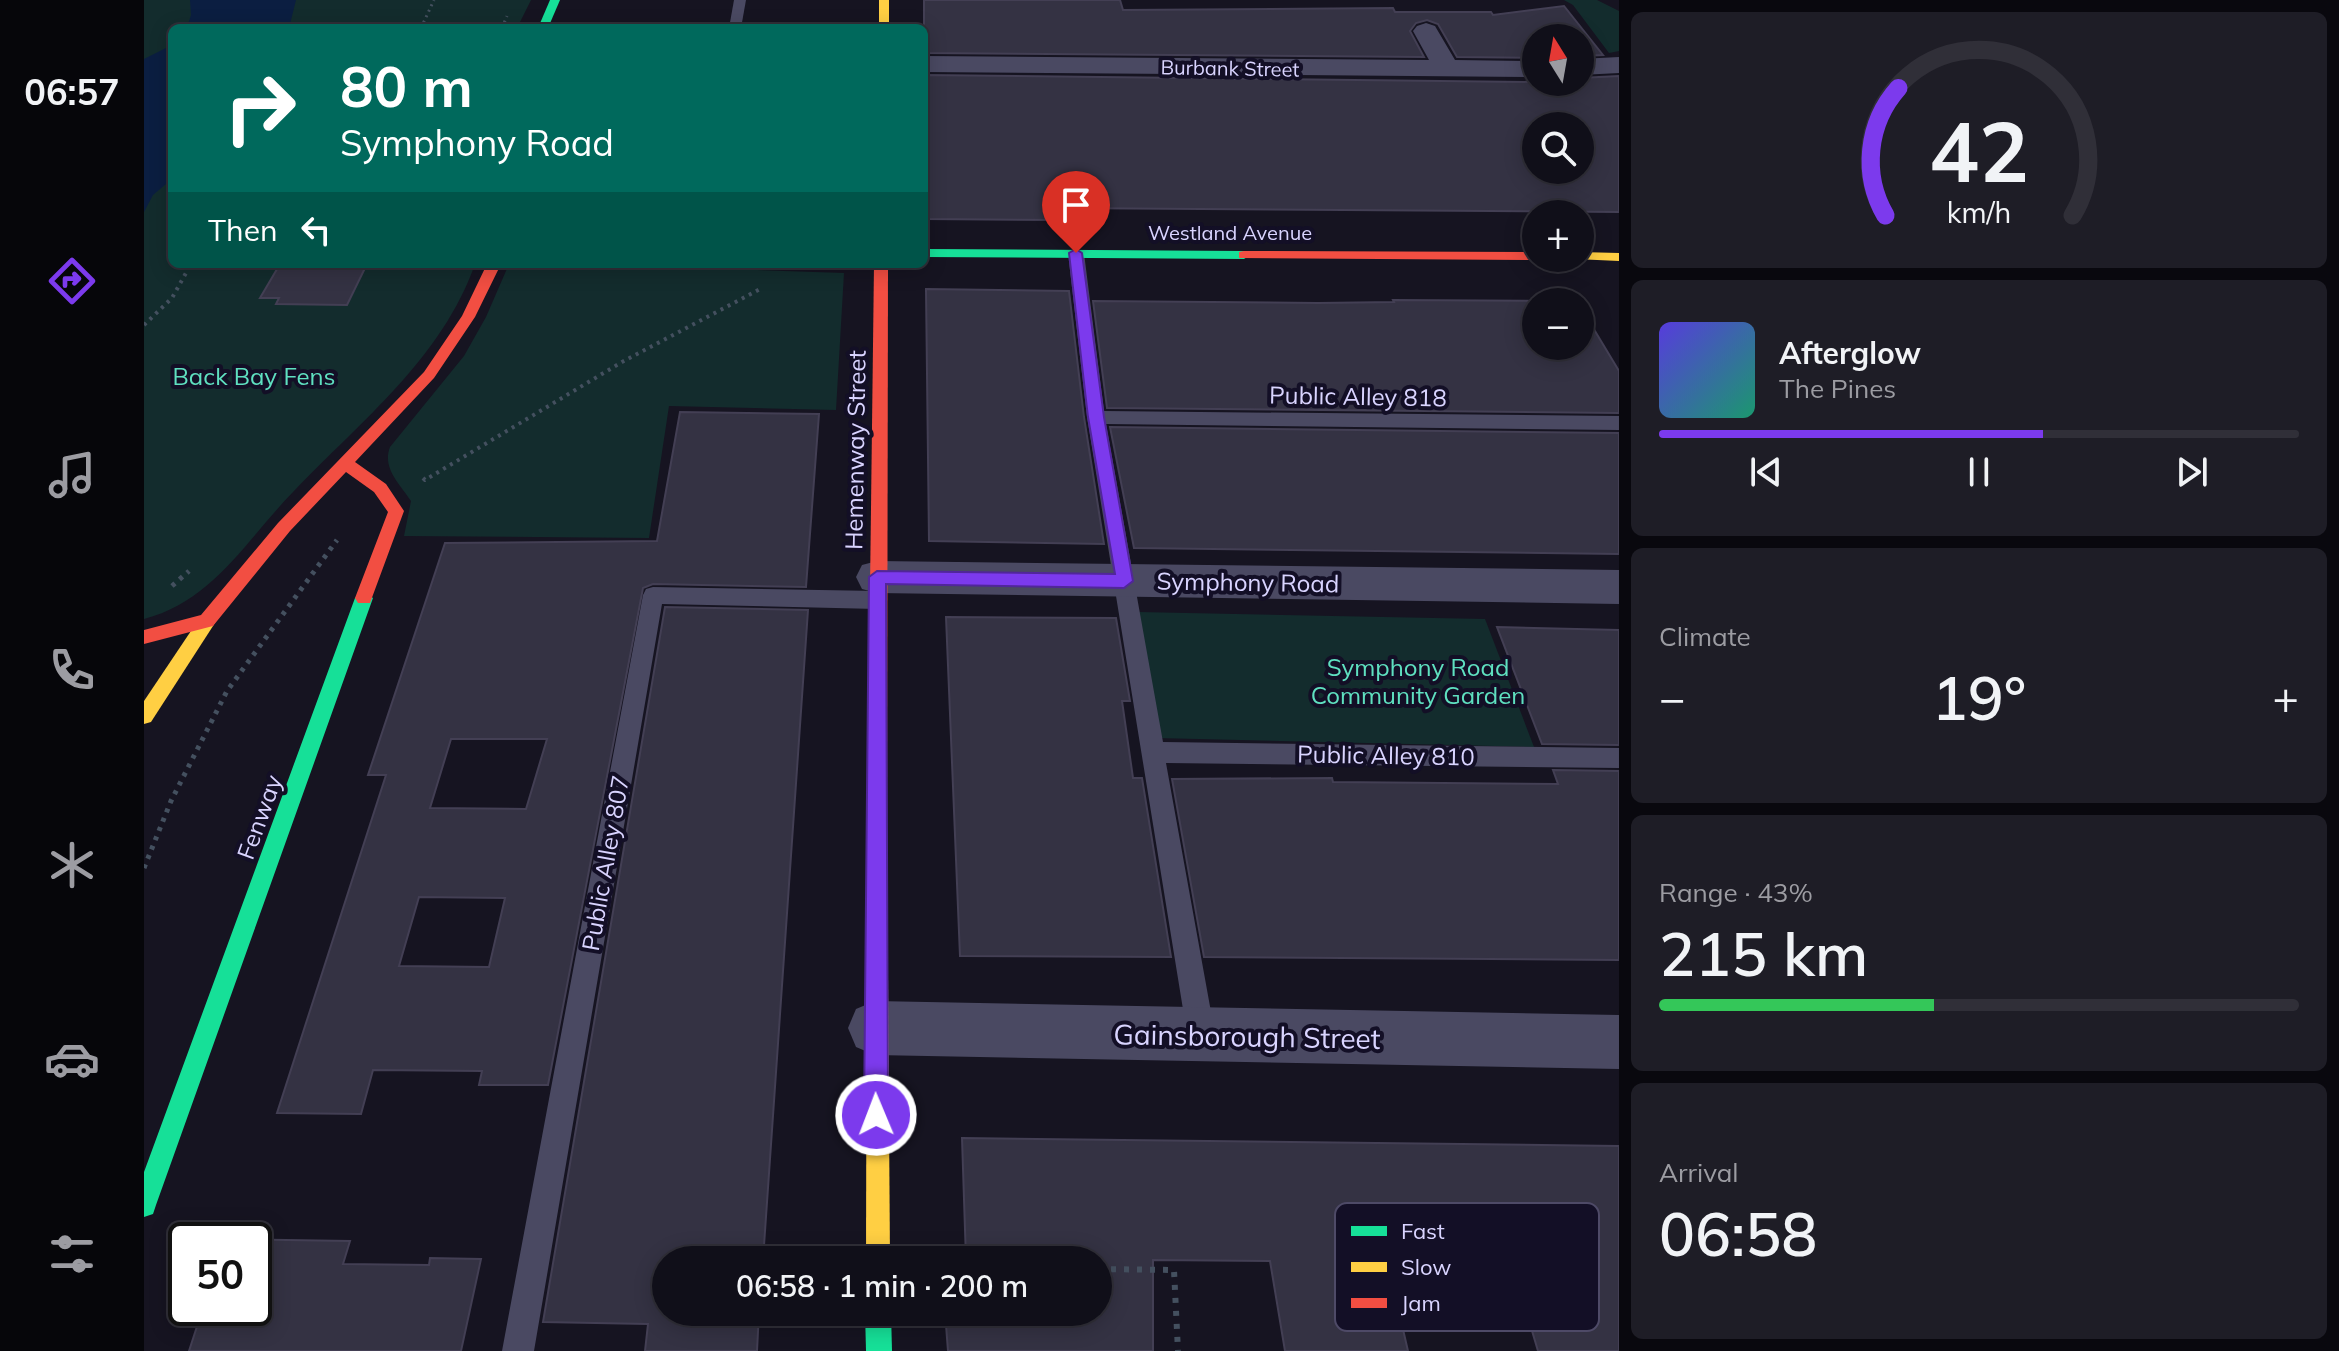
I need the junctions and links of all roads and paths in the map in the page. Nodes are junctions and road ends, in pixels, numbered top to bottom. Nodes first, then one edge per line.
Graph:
1 (555, 0) edge
2 (740, 0) edge
3 (884, 0) edge
4 (432, 1) edge
5 (423, 24) edge
6 (545, 24) edge
7 (736, 24) edge
8 (884, 24) edge
9 (1426, 31) dead end
10 (928, 64) edge
11 (1619, 65) edge
12 (1594, 66) edge
13 (1522, 69) edge
14 (1447, 70) junction
15 (928, 253) edge
16 (1076, 253) junction
17 (1522, 256) edge
18 (1594, 256) edge
19 (1619, 257) edge
20 (189, 268) edge
21 (492, 268) edge
22 (881, 268) edge
23 (762, 288) dead end
24 (144, 325) edge
25 (1096, 417) junction
26 (1619, 423) edge
27 (346, 464) junction
28 (416, 471) dead end
29 (345, 530) dead end
30 (1124, 581) junction
31 (1619, 587) edge
32 (877, 589) junction
33 (207, 621) junction
34 (144, 637) edge
35 (144, 716) edge
36 (1153, 752) junction
37 (1619, 758) edge
38 (144, 868) edge
39 (875, 1028) junction
40 (1201, 1035) junction
41 (1619, 1042) edge
42 (144, 1205) edge
43 (878, 1246) edge
44 (1112, 1269) edge
45 (878, 1326) edge
46 (518, 1351) edge
47 (879, 1351) edge
48 (1178, 1351) edge

1 - 6 main road
2 - 7 lane
3 - 8 main road
4 - 5 path
9 - 14 street
10 - 14 street, Burbank Street
11 - 12 street
13 - 14 street, Burbank Street
15 - 16 main road, Westland Avenue
16 - 17 main road, Westland Avenue
16 - 25 lane
18 - 19 main road
20 - 24 path
21 - 27 main road
22 - 32 main road, Hemenway Street
23 - 28 path
25 - 26 lane, Public Alley 818
25 - 30 lane
27 - 33 main road
27 - 42 main road, Fenway
29 - 38 path
30 - 31 street, Symphony Road
30 - 32 street, Symphony Road
30 - 36 lane
32 - 39 main road, Hemenway Street
32 - 46 lane, Public Alley 807
33 - 34 main road
33 - 35 main road
36 - 37 lane, Public Alley 810
36 - 40 lane
39 - 40 street, Gainsborough Street
39 - 43 main road, Hemenway Street
40 - 41 street, Gainsborough Street
44 - 48 path
45 - 47 main road

